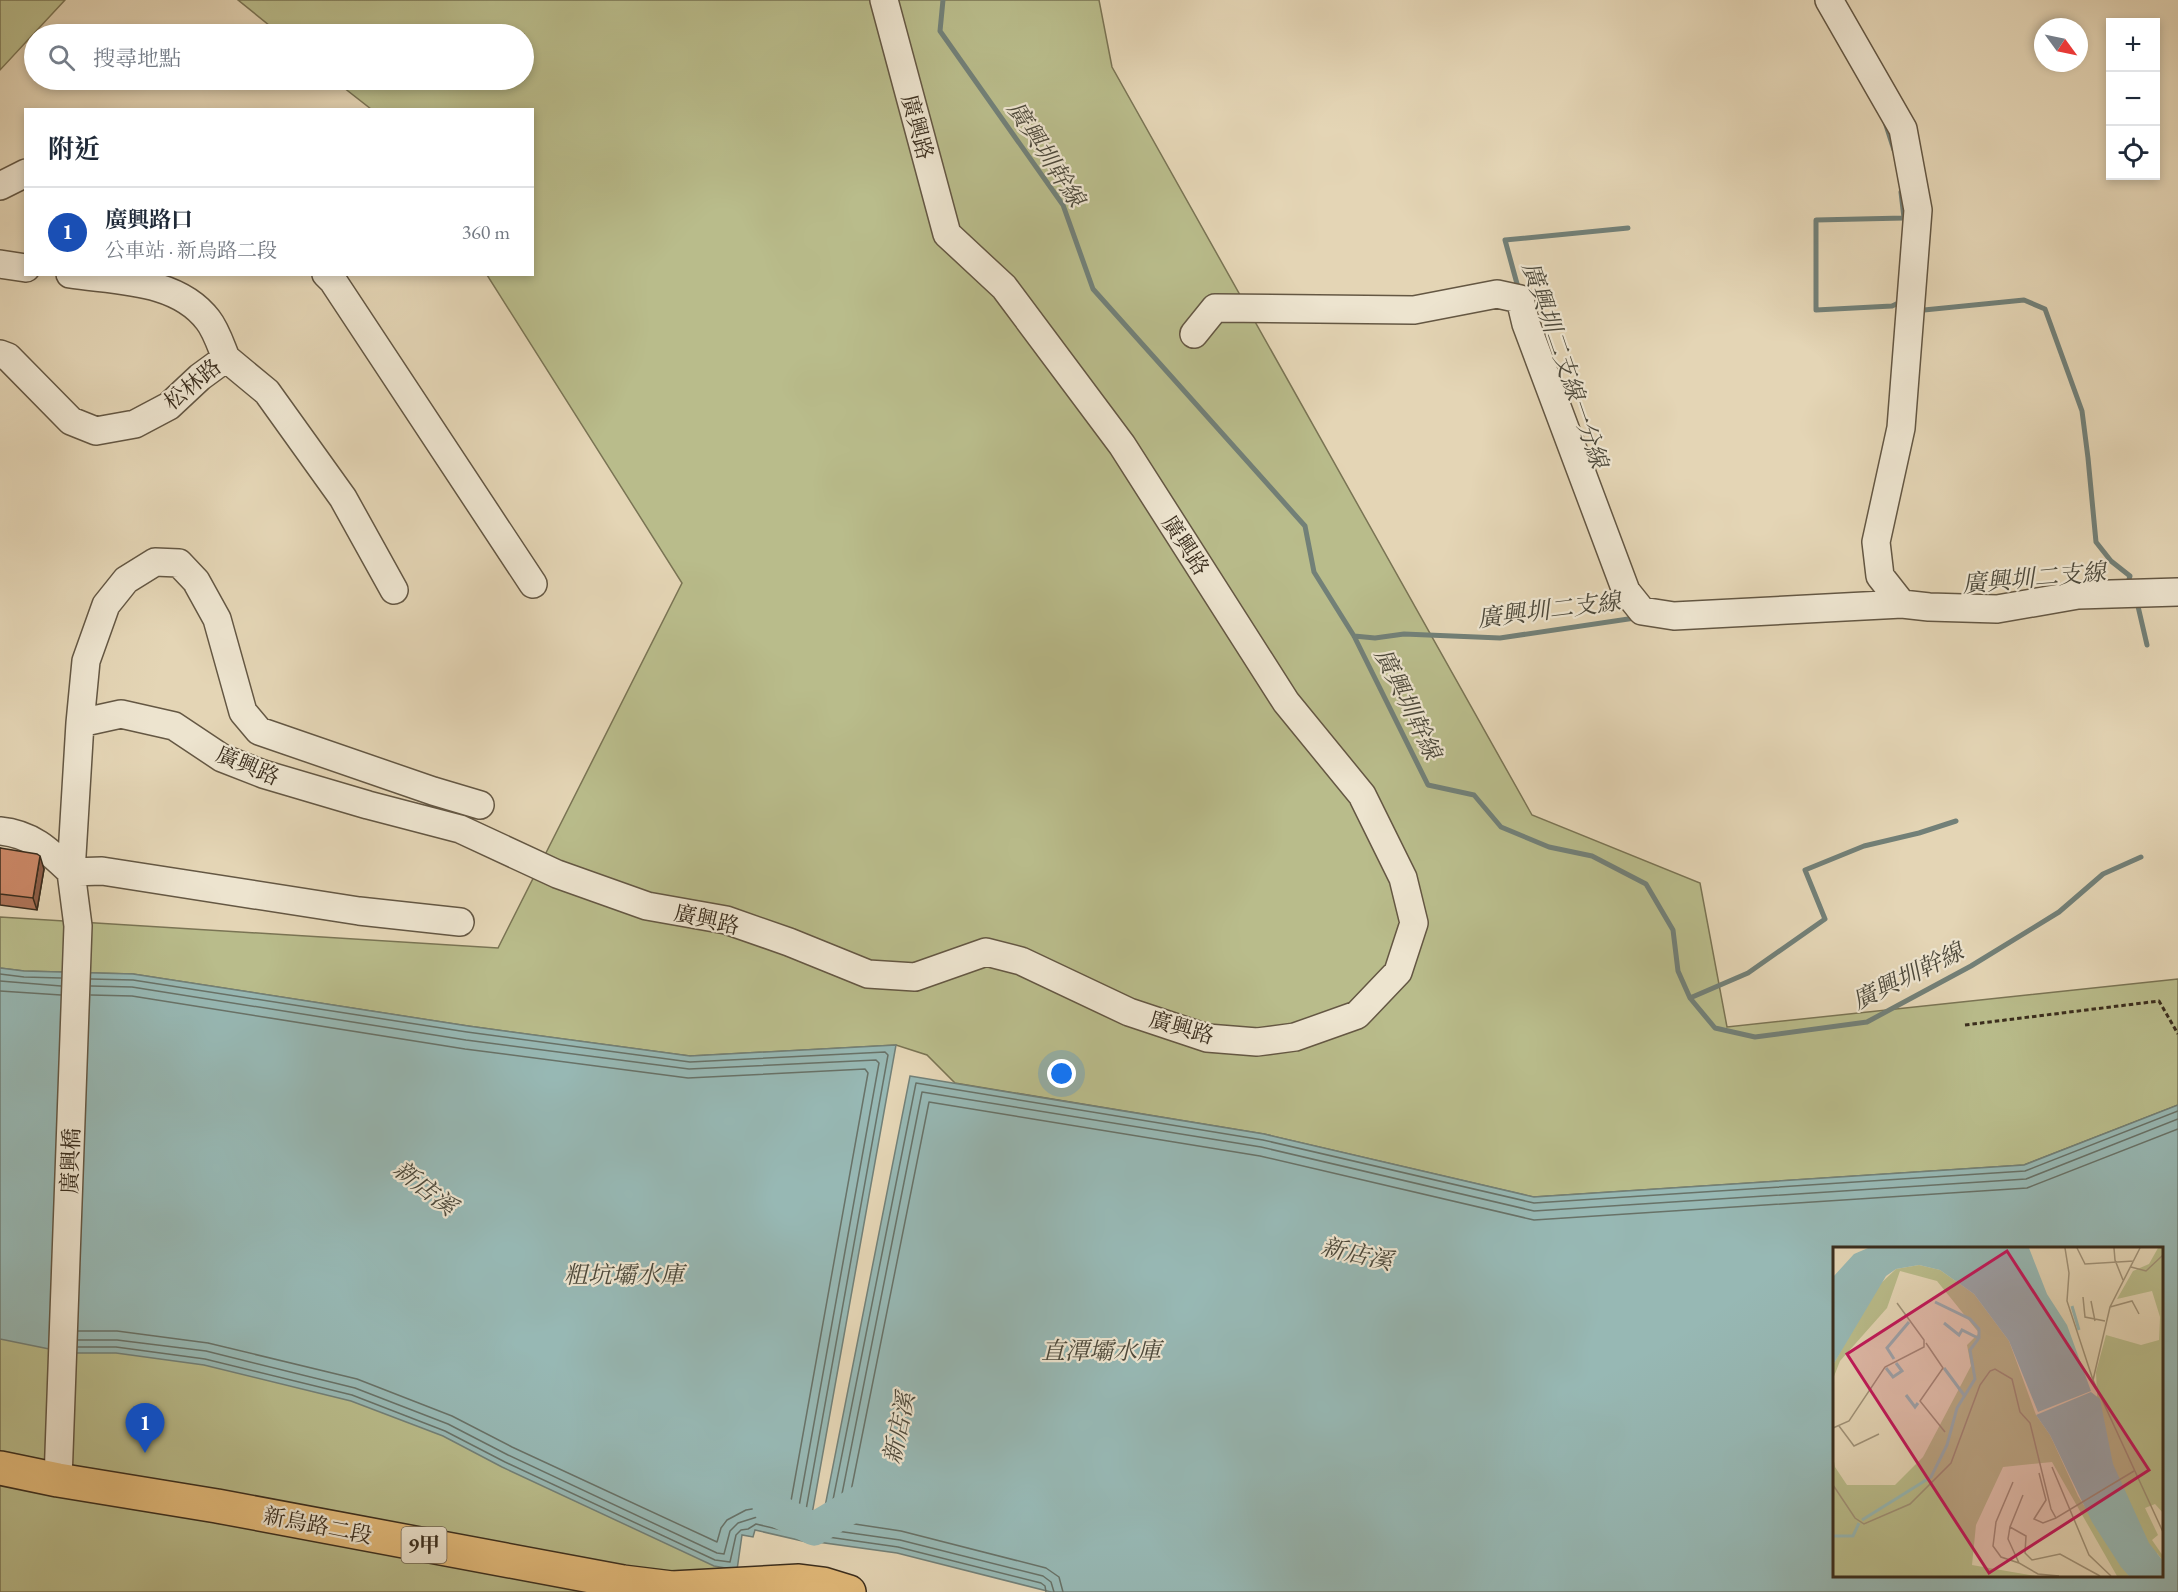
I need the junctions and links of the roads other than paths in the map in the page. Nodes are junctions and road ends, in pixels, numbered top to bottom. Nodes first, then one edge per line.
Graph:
1 (884, 0) edge
2 (1828, 0) edge
3 (24, 174) edge
4 (0, 186) edge
5 (0, 264) edge
6 (24, 268) edge
7 (84, 276) edge
8 (328, 276) edge
9 (1194, 334) dead end
10 (0, 354) edge
11 (226, 358) junction
12 (533, 584) dead end
13 (394, 590) dead end
14 (2178, 592) edge
15 (1902, 604) junction
16 (80, 723) junction
17 (480, 805) dead end
18 (0, 831) edge
19 (71, 872) junction
20 (460, 922) dead end
21 (0, 1468) edge
22 (57, 1480) junction
23 (849, 1592) edge

1 - 16 street, 廣興路
2 - 15 street
3 - 4 street
5 - 6 street
7 - 11 street, 松林路
8 - 12 street
9 - 15 street
10 - 11 street, 松林路
11 - 13 street
14 - 15 street
16 - 17 street
16 - 19 street
18 - 19 street
19 - 20 street
19 - 22 street, 廣興橋
21 - 22 main road, 新烏路二段 / 9甲
22 - 23 main road, 新烏路二段 / 9甲

